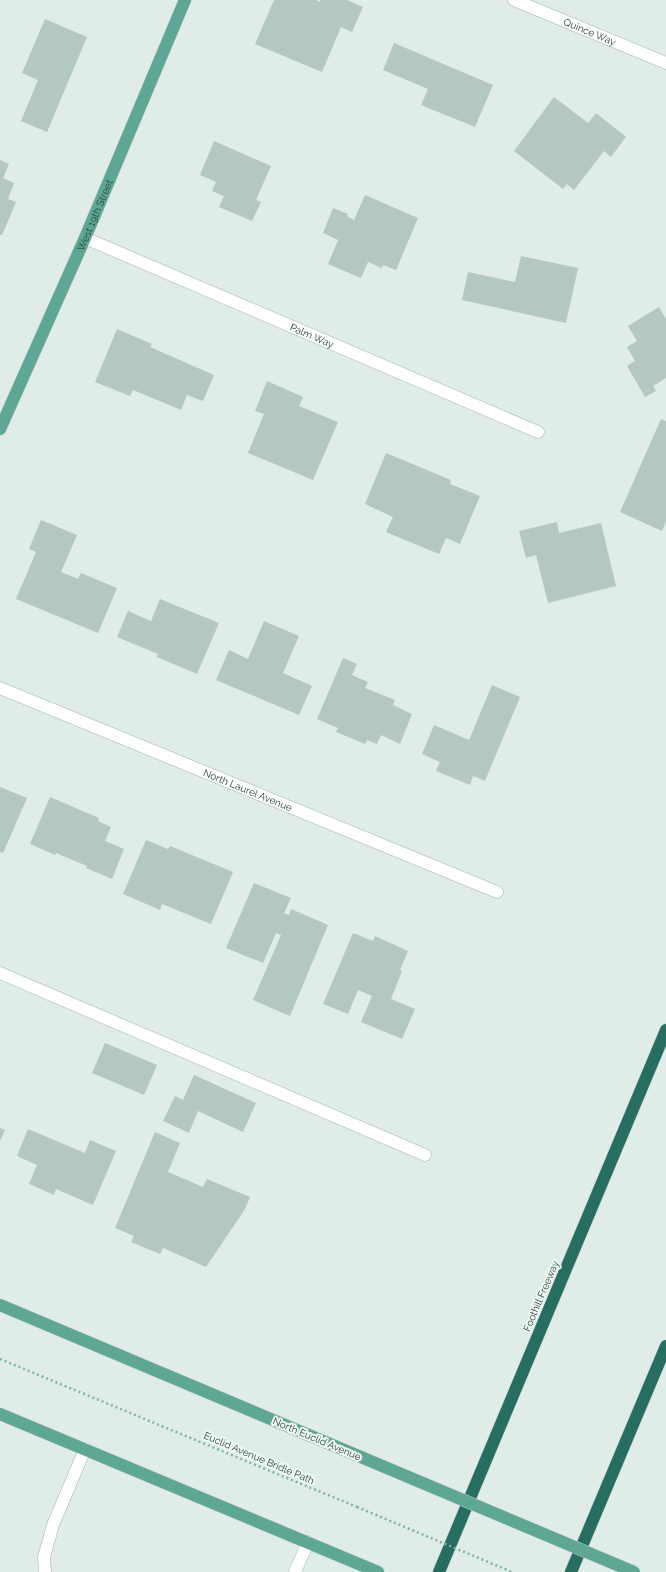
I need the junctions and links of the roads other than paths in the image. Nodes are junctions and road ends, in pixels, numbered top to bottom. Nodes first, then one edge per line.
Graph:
1 (185, 0) edge
2 (514, 0) edge
3 (666, 63) edge
4 (85, 238) junction
5 (0, 429) edge
6 (538, 432) dead end
7 (0, 688) edge
8 (497, 892) dead end
9 (0, 973) edge
10 (666, 1030) edge
11 (425, 1156) dead end
12 (0, 1305) edge
13 (666, 1346) edge
14 (0, 1414) edge
15 (84, 1449) junction
16 (308, 1542) junction
17 (45, 1572) edge
18 (295, 1572) edge
19 (378, 1572) edge
20 (439, 1572) edge
21 (571, 1572) edge
22 (634, 1572) edge

1 - 4 main road, West 19th Street
2 - 3 street, Quince Way
4 - 5 main road, West 19th Street
4 - 6 street, Palm Way
7 - 8 street, North Laurel Avenue
9 - 11 street
10 - 20 highway, Foothill Freeway
12 - 22 main road, North Euclid Avenue, bridge
13 - 21 highway
14 - 15 main road
15 - 16 main road
15 - 17 street
16 - 18 street
16 - 19 main road

